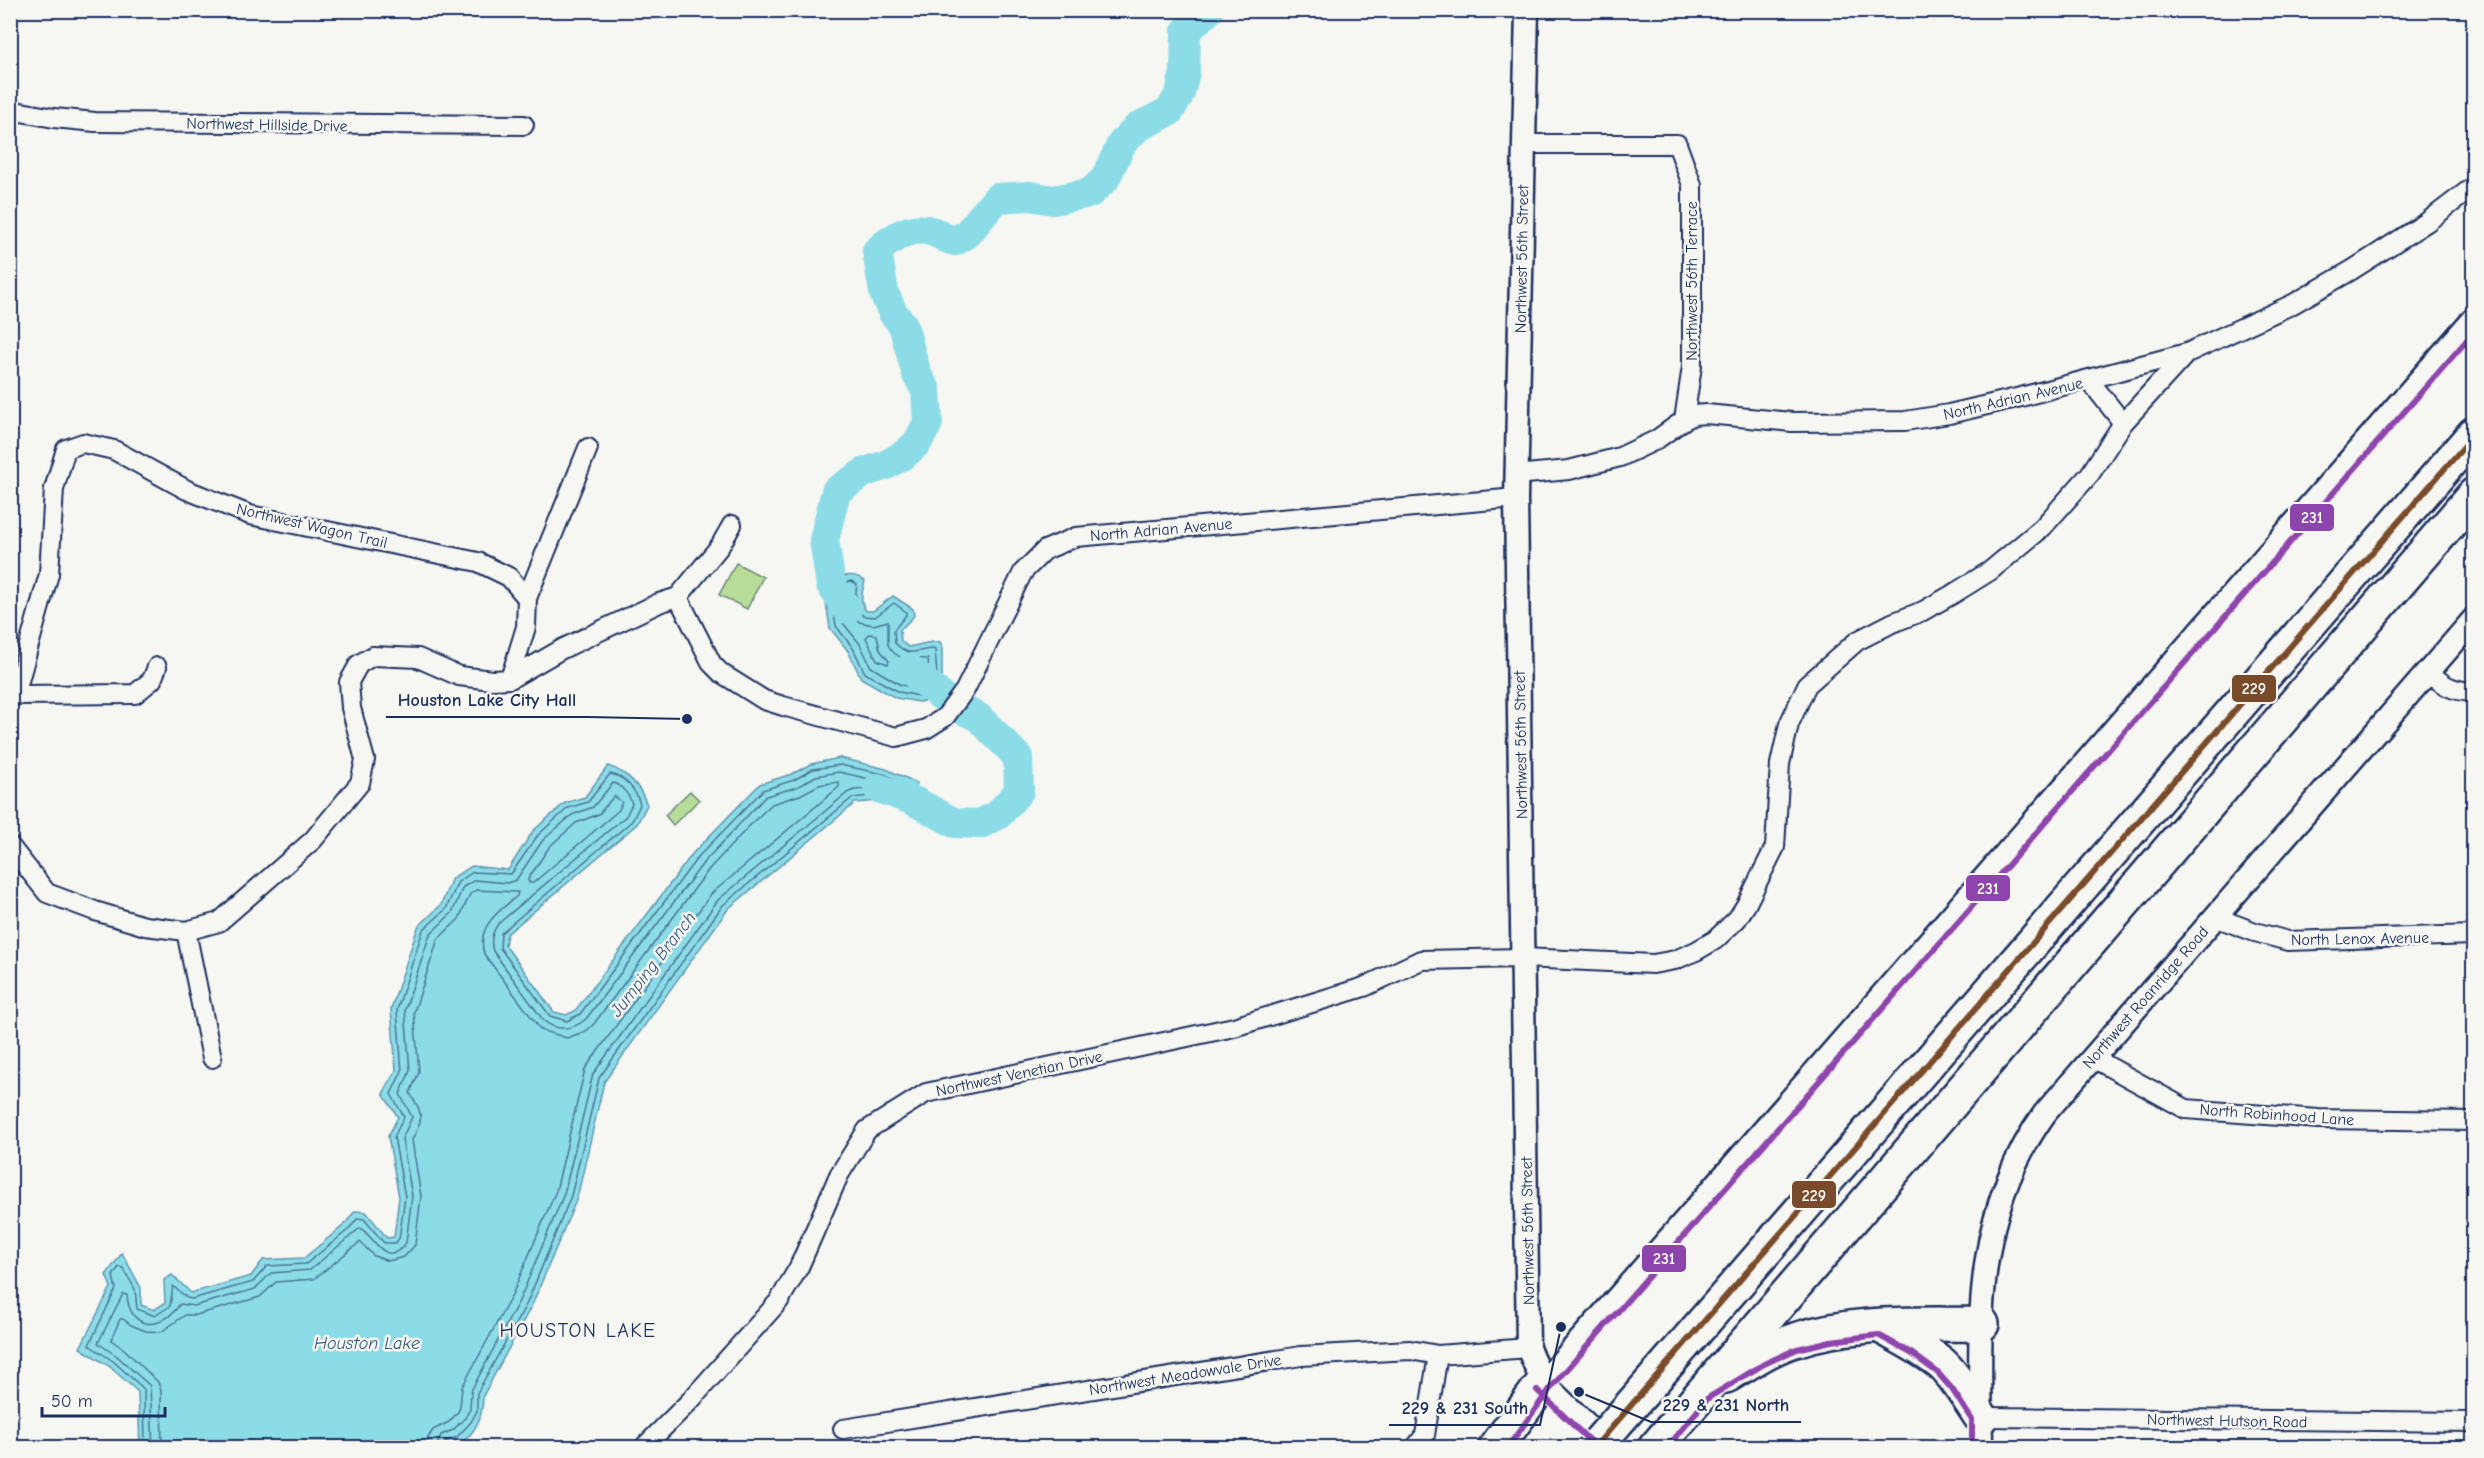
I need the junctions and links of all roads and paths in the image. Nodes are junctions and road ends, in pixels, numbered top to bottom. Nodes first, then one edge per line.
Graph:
1 (1527, 10) edge
2 (10, 110) edge
3 (524, 125) dead end
4 (1524, 144) junction
5 (2474, 186) edge
6 (2474, 318) edge
7 (2187, 354) junction
8 (2088, 380) junction
9 (1684, 420) junction
10 (2122, 423) junction
11 (2474, 434) edge
12 (588, 448) dead end
13 (1516, 475) junction
14 (2474, 495) edge
15 (1516, 498) junction
16 (732, 525) dead end
17 (678, 597) junction
18 (527, 598) junction
19 (2474, 619) edge
20 (157, 667) dead end
21 (2429, 671) junction
22 (510, 679) junction
23 (2474, 692) edge
24 (13, 694) edge
25 (10, 846) edge
26 (2215, 916) junction
27 (186, 931) junction
28 (2474, 935) edge
29 (1523, 958) junction
30 (212, 1058) dead end
31 (2093, 1059) junction
32 (2474, 1121) edge
33 (1982, 1324) junction
34 (1880, 1326) junction
35 (1528, 1348) junction
36 (1438, 1355) junction
37 (1543, 1383) junction
38 (1702, 1391) junction
39 (2474, 1422) edge
40 (843, 1429) dead end
41 (1981, 1432) edge
42 (1661, 1440) edge
43 (643, 1448) edge
44 (1415, 1448) edge
45 (1495, 1448) edge
46 (1594, 1448) edge
47 (1611, 1448) edge

1 - 4 street, Northwest 56th Street
2 - 3 street, Northwest Hillside Drive
4 - 9 street, Northwest 56th Terrace
4 - 13 street, Northwest 56th Street
5 - 7 street, North Adrian Avenue
6 - 37 street
7 - 8 street, North Adrian Avenue
7 - 10 street
8 - 9 street, North Adrian Avenue
8 - 10 street
9 - 13 street, North Adrian Avenue
10 - 29 street
11 - 46 highway, bridge
12 - 18 street
13 - 15 street, Northwest 56th Street
14 - 38 highway
15 - 17 street, North Adrian Avenue
15 - 29 street, Northwest 56th Street
16 - 17 street
17 - 22 street
18 - 22 street
18 - 24 street, Northwest Wagon Trail
19 - 21 street, Northwest Roanridge Road
20 - 24 street
21 - 23 street
21 - 26 street, Northwest Roanridge Road
22 - 27 street
25 - 27 street
26 - 28 street, North Lenox Avenue
26 - 31 street, Northwest Roanridge Road
27 - 30 street
29 - 35 street, Northwest 56th Street
29 - 43 street, Northwest Venetian Drive
31 - 32 street, North Robinhood Lane
31 - 33 street, Northwest Roanridge Road
33 - 34 highway
33 - 41 street, Northwest Roanridge Road
34 - 38 highway
34 - 41 highway
35 - 36 street, Northwest Meadowvale Drive
35 - 37 street, Northwest 56th Street
36 - 40 street, Northwest Meadowvale Drive
36 - 44 street
37 - 45 highway
37 - 47 street, Northwest 56th Street
38 - 42 highway
39 - 41 street, Northwest Hutson Road

